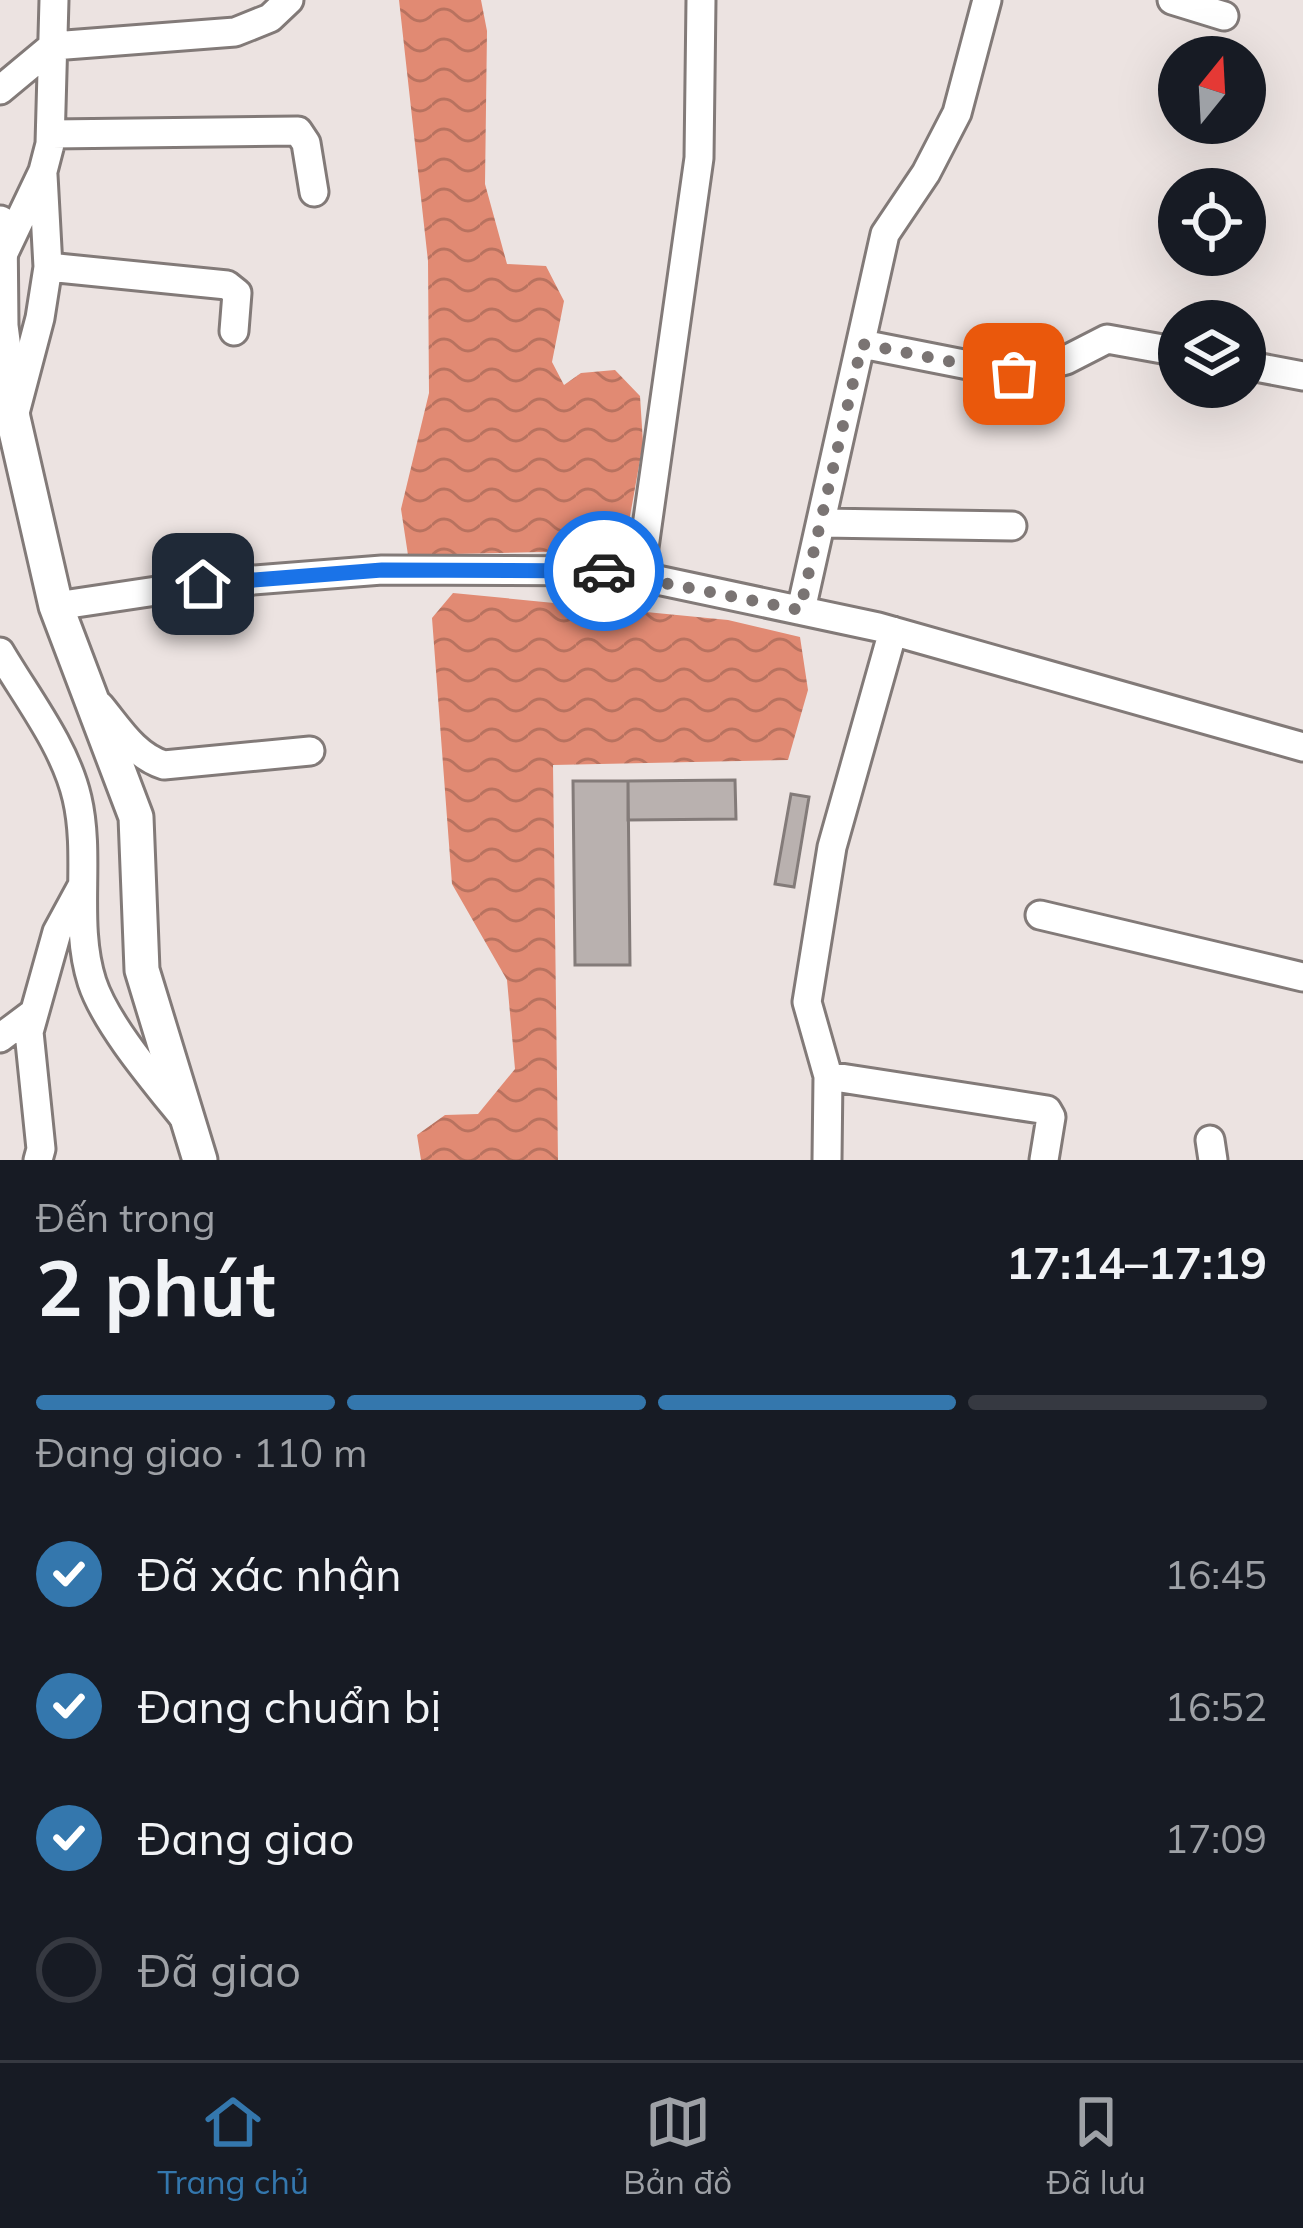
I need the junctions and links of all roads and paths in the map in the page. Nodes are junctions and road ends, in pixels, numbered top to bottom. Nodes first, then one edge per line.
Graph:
1 (54, 0) edge
2 (289, 0) edge
3 (701, 0) edge
4 (987, 0) edge
5 (1172, 0) edge
6 (1224, 16) dead end
7 (52, 46) junction
8 (0, 90) edge
9 (52, 134) junction
10 (43, 171) junction
11 (314, 192) dead end
12 (0, 223) edge
13 (1, 259) edge
14 (48, 267) junction
15 (0, 330) edge
16 (234, 331) dead end
17 (862, 344) junction
18 (1158, 348) edge
19 (1266, 369) edge
20 (1303, 376) edge
21 (14, 418) junction
22 (822, 523) junction
23 (1012, 526) dead end
24 (640, 576) junction
25 (56, 606) junction
26 (800, 610) junction
27 (893, 631) junction
28 (0, 652) edge
29 (92, 697) junction
30 (1303, 747) edge
31 (310, 751) dead end
32 (84, 882) junction
33 (1040, 915) dead end
34 (1303, 976) edge
35 (32, 1014) junction
36 (0, 1038) edge
37 (828, 1076) junction
38 (189, 1125) junction
39 (38, 1160) edge
40 (200, 1160) edge
41 (827, 1160) edge
42 (1044, 1160) edge

1 - 7 street
2 - 7 street
3 - 24 street
4 - 17 street
5 - 6 street
7 - 8 street
7 - 9 street
9 - 10 street
9 - 11 street
10 - 13 street
10 - 14 street
12 - 13 main road
13 - 15 main road
14 - 16 street
14 - 21 street
15 - 21 main road
17 - 18 street
17 - 22 street
19 - 20 street
21 - 25 main road
22 - 23 street
22 - 26 street
24 - 25 street
24 - 26 street
25 - 29 main road
26 - 27 street
27 - 30 street
27 - 37 street
28 - 32 street
29 - 31 street
29 - 38 main road
32 - 35 street
32 - 38 street
33 - 34 street
35 - 36 street
35 - 39 street
37 - 41 street
37 - 42 street
38 - 40 main road

